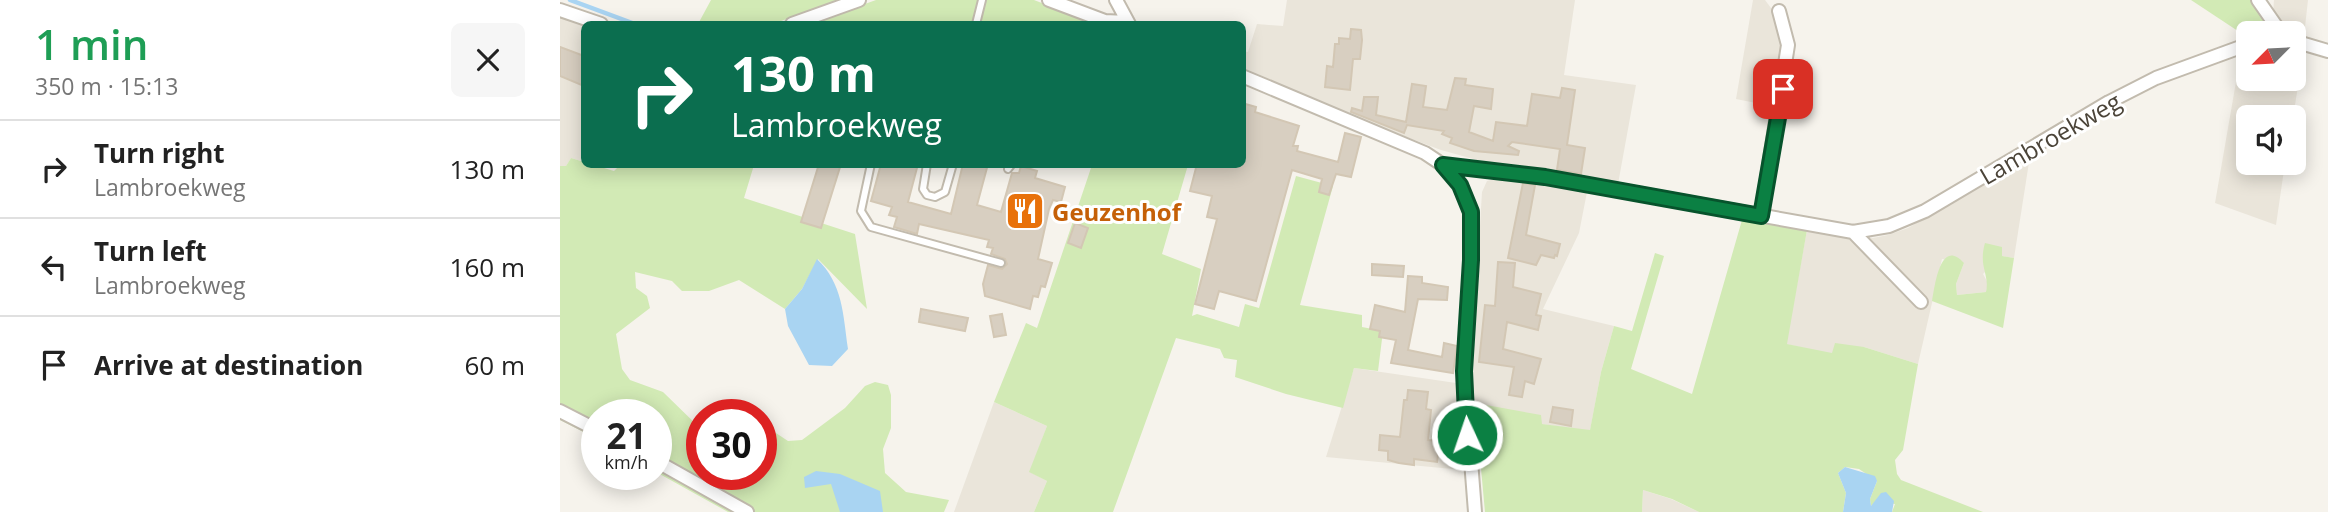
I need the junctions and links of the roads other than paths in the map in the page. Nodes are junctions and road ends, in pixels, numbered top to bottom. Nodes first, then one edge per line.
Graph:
1 (859, 0) edge
2 (982, 0) edge
3 (1049, 0) edge
4 (1116, 0) edge
5 (2258, 0) edge
6 (560, 10) edge
7 (1779, 11) dead end
8 (592, 21) edge
9 (800, 21) edge
10 (977, 21) edge
11 (1105, 21) edge
12 (1126, 21) edge
13 (2273, 21) edge
14 (2306, 45) edge
15 (2236, 49) edge
16 (2328, 51) edge
17 (1246, 78) edge
18 (1443, 165) junction
19 (870, 168) edge
20 (926, 168) edge
21 (952, 168) edge
22 (1761, 216) junction
23 (1853, 232) junction
24 (1001, 263) dead end
25 (1922, 302) dead end
26 (560, 411) edge
27 (581, 422) edge
28 (672, 470) edge
29 (747, 512) edge
30 (1475, 512) edge

1 - 9 street
2 - 10 lane
3 - 11 street
4 - 12 street
5 - 13 street
6 - 8 street
7 - 22 street
14 - 16 street
15 - 23 street, Lambroekweg
17 - 18 street
18 - 22 street, Lambroekweg
18 - 30 street
19 - 24 lane
20 - 21 lane
22 - 23 street, Lambroekweg
23 - 25 street
26 - 27 street
28 - 29 street

